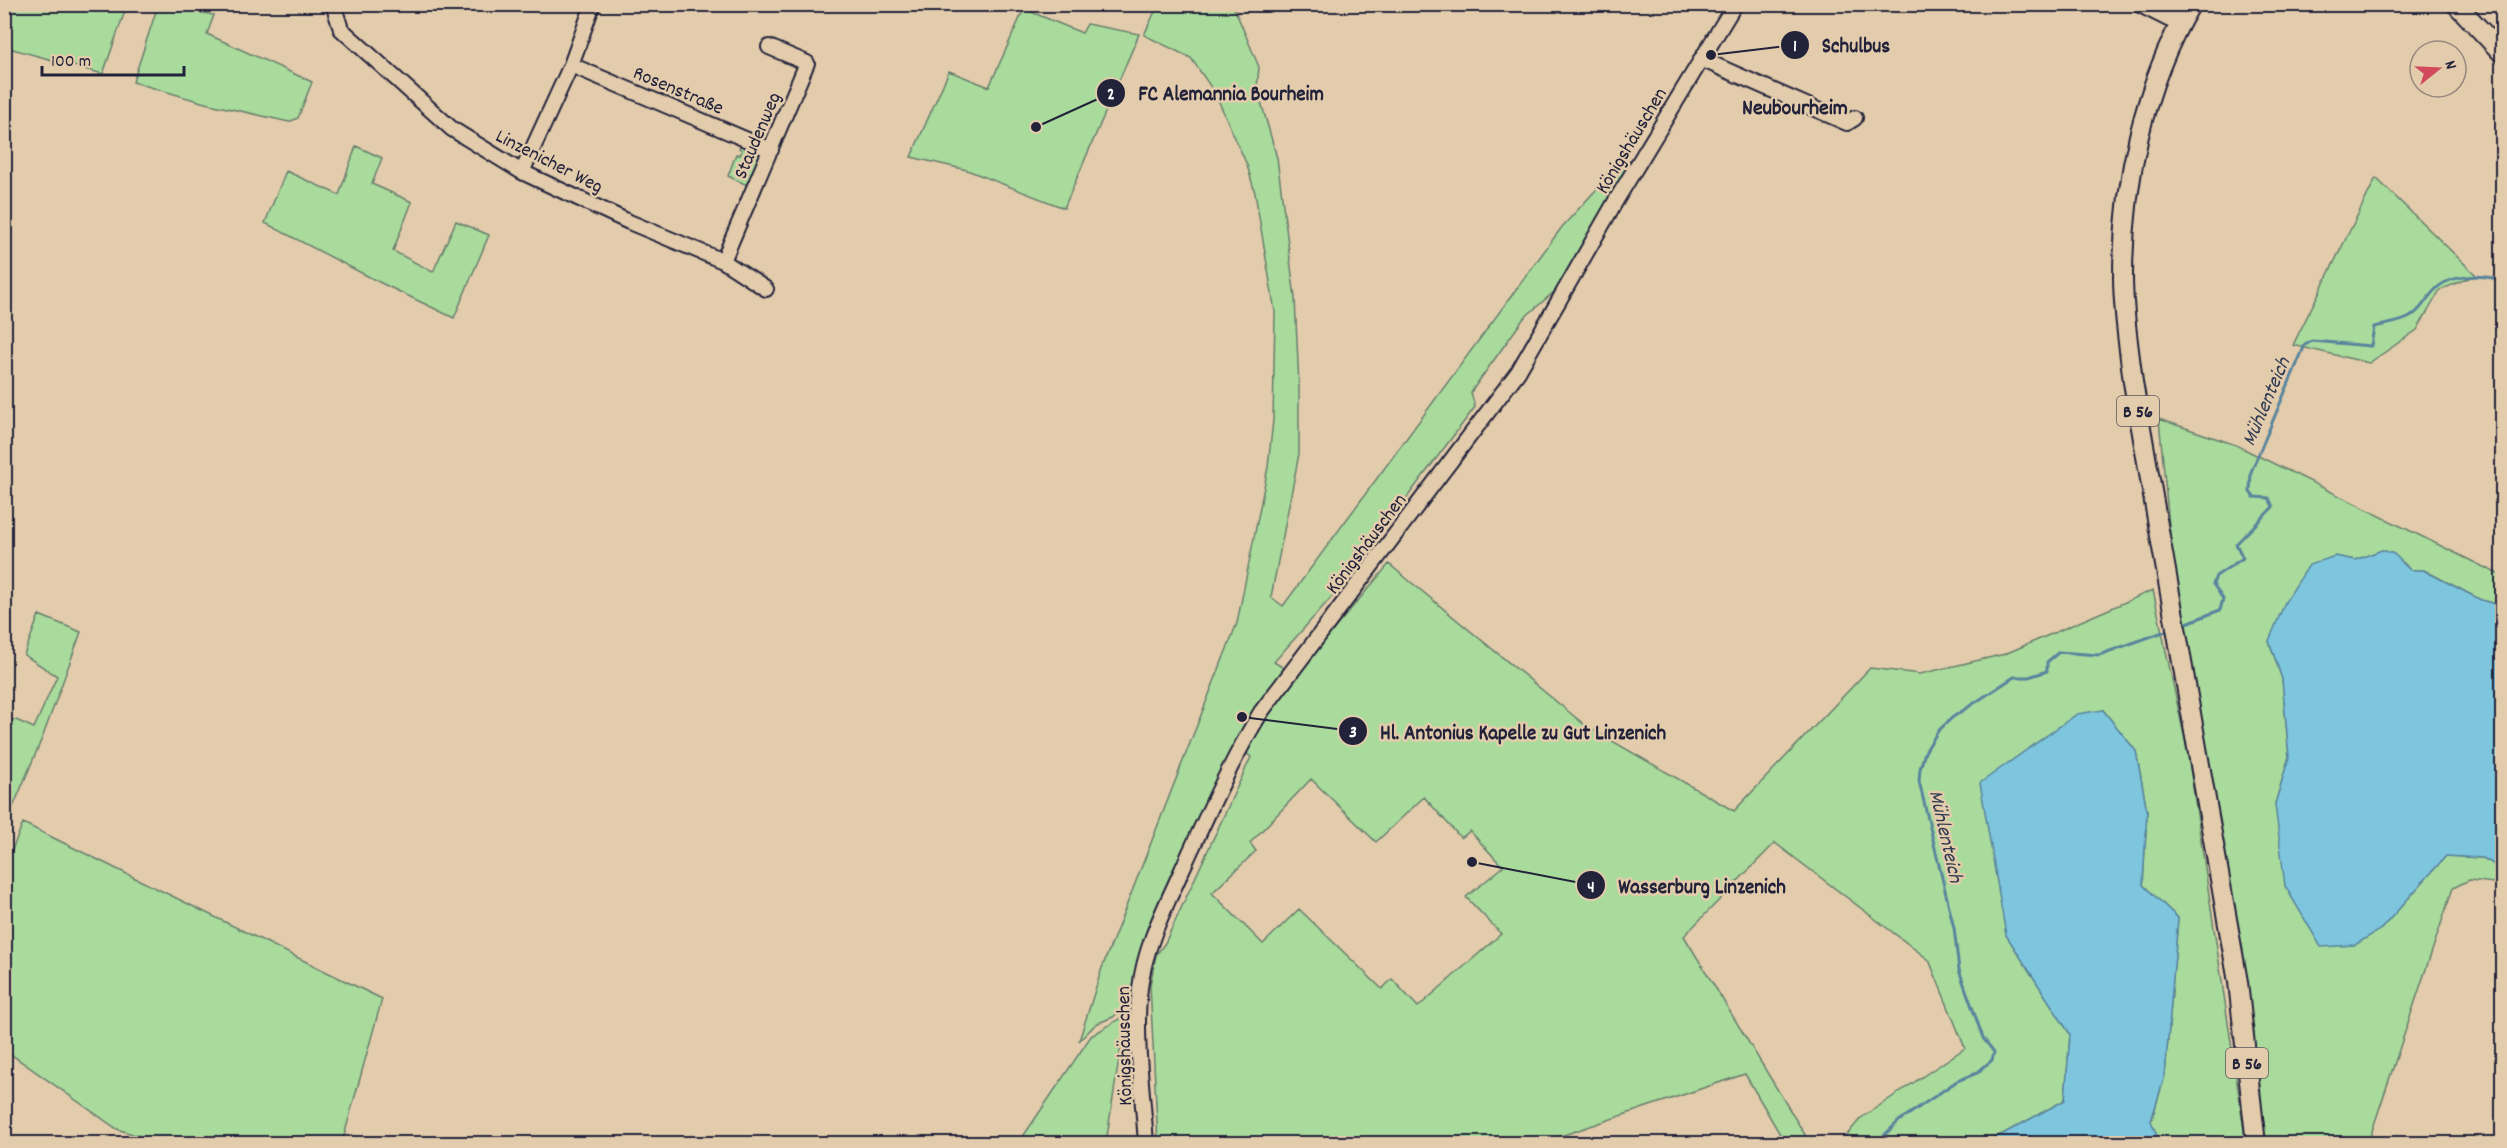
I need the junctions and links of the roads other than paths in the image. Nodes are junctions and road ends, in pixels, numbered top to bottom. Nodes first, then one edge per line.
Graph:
1 (333, 4) edge
2 (593, 4) edge
3 (1735, 4) edge
4 (2138, 4) edge
5 (2456, 4) edge
6 (2182, 10) edge
7 (769, 47) dead end
8 (2502, 53) edge
9 (1701, 59) junction
10 (571, 65) junction
11 (1855, 118) dead end
12 (771, 150) junction
13 (522, 172) junction
14 (723, 261) junction
15 (766, 290) dead end
16 (1146, 1143) edge
17 (2256, 1143) edge

1 - 13 street, Linzenicher Weg
2 - 10 street
3 - 9 street, Königshäuschen
4 - 6 street
5 - 8 main road
6 - 17 main road, B 56
7 - 12 street, Staudenweg
9 - 11 street
9 - 16 street, Königshäuschen
10 - 12 street, Rosenstraße
10 - 13 street
12 - 14 street, Staudenweg
13 - 14 street, Linzenicher Weg
14 - 15 street, Linzenicher Weg

